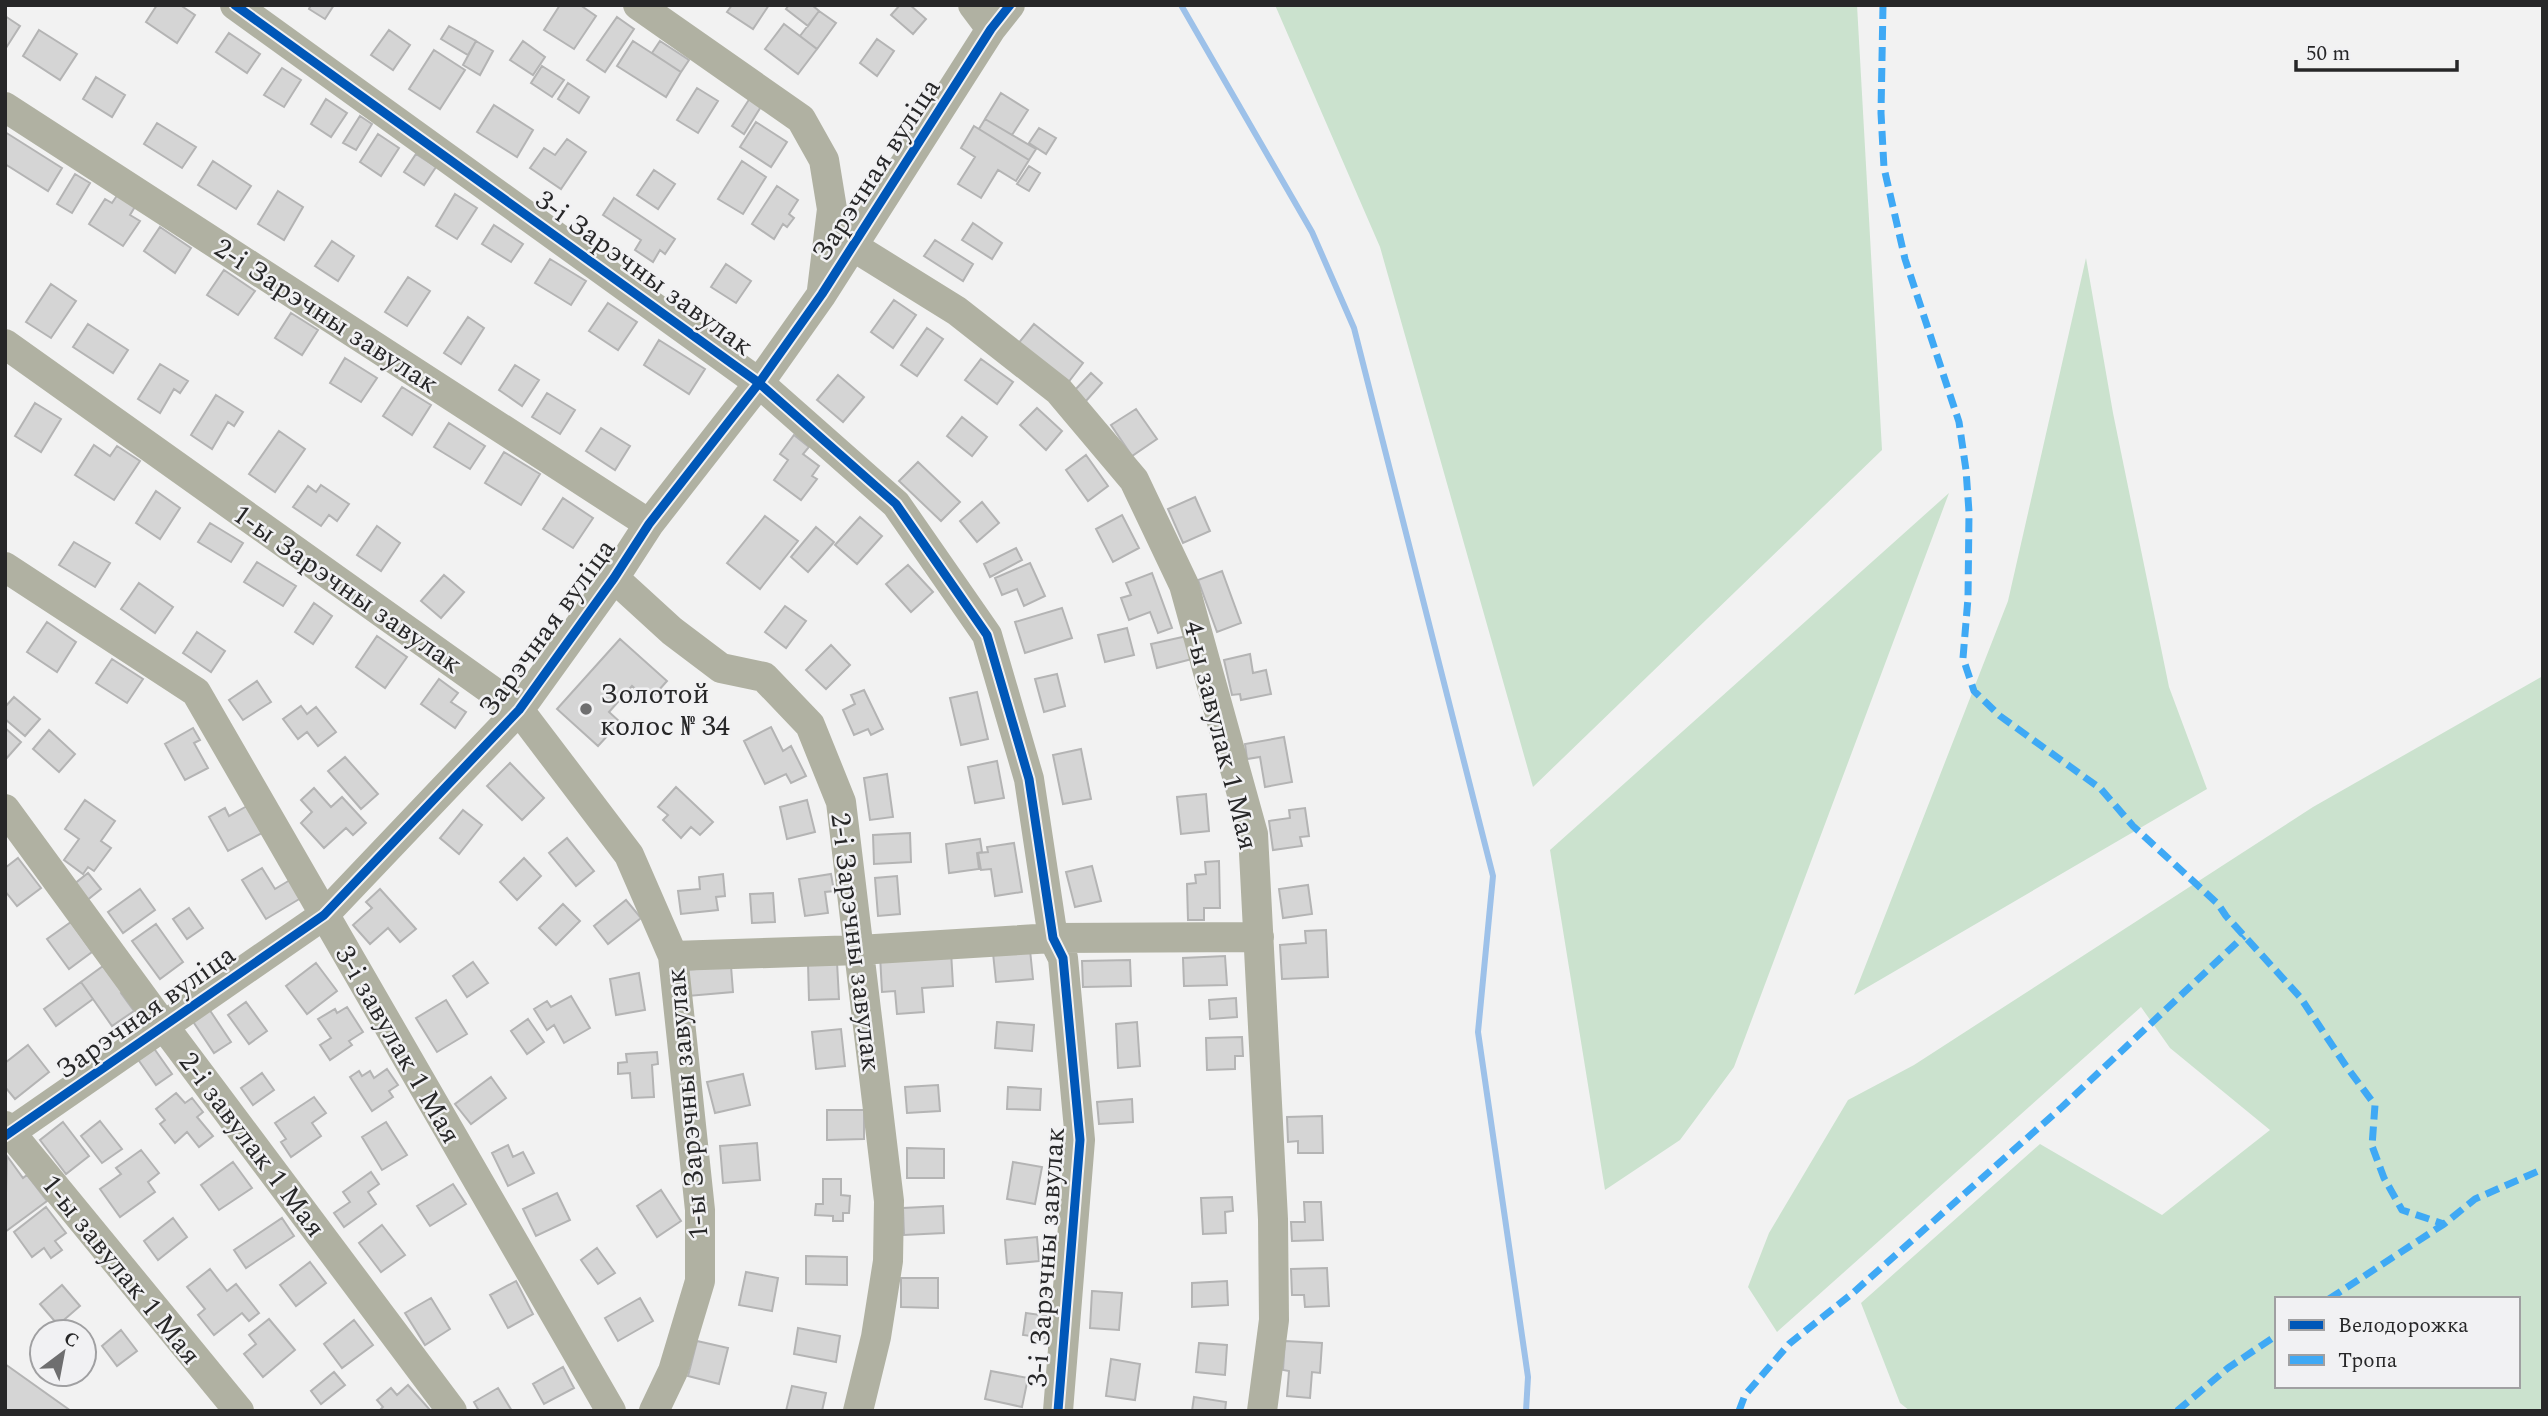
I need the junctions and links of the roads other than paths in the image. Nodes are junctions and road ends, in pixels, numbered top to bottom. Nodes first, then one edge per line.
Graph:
1 (236, 5) edge
2 (638, 5) edge
3 (973, 5) edge
4 (1010, 5) edge
5 (991, 29) junction
6 (5, 107) edge
7 (854, 247) junction
8 (822, 294) junction
9 (5, 344) edge
10 (759, 383) junction
11 (649, 524) junction
12 (5, 567) edge
13 (614, 578) junction
14 (519, 710) junction
15 (5, 809) edge
16 (324, 915) junction
17 (1259, 937) junction
18 (1053, 938) junction
19 (859, 950) junction
20 (673, 956) junction
21 (163, 1025) junction
22 (7, 1131) edge
23 (239, 1411) edge
24 (452, 1411) edge
25 (611, 1411) edge
26 (653, 1411) edge
27 (858, 1411) edge
28 (1058, 1411) edge
29 (1262, 1411) edge

1 - 10 street, 3-і Зарэчны завулак
2 - 8 street
3 - 5 street
4 - 5 street, Зарэчная вуліца
5 - 7 street, Зарэчная вуліца
6 - 11 street, 2-і Зарэчны завулак
7 - 8 street, Зарэчная вуліца
7 - 17 street, 4-ы завулак 1 Мая
8 - 10 street, Зарэчная вуліца
9 - 14 street, 1-ы Зарэчны завулак
10 - 11 street, Зарэчная вуліца
10 - 18 street, 3-і Зарэчны завулак
11 - 13 street, Зарэчная вуліца
12 - 16 street, 3-і завулак 1 Мая
13 - 14 street, Зарэчная вуліца
13 - 19 street, 2-і Зарэчны завулак
14 - 16 street, Зарэчная вуліца
14 - 20 street, 1-ы Зарэчны завулак
15 - 21 street, 2-і завулак 1 Мая
16 - 21 street, Зарэчная вуліца
16 - 25 street, 3-і завулак 1 Мая
17 - 18 street
17 - 29 street, 4-ы завулак 1 Мая
18 - 19 street
18 - 28 street, 3-і Зарэчны завулак
19 - 20 street
19 - 27 street, 2-і Зарэчны завулак
20 - 26 street, 1-ы Зарэчны завулак
21 - 22 street, Зарэчная вуліца
21 - 24 street, 2-і завулак 1 Мая
22 - 23 street, 1-ы завулак 1 Мая

